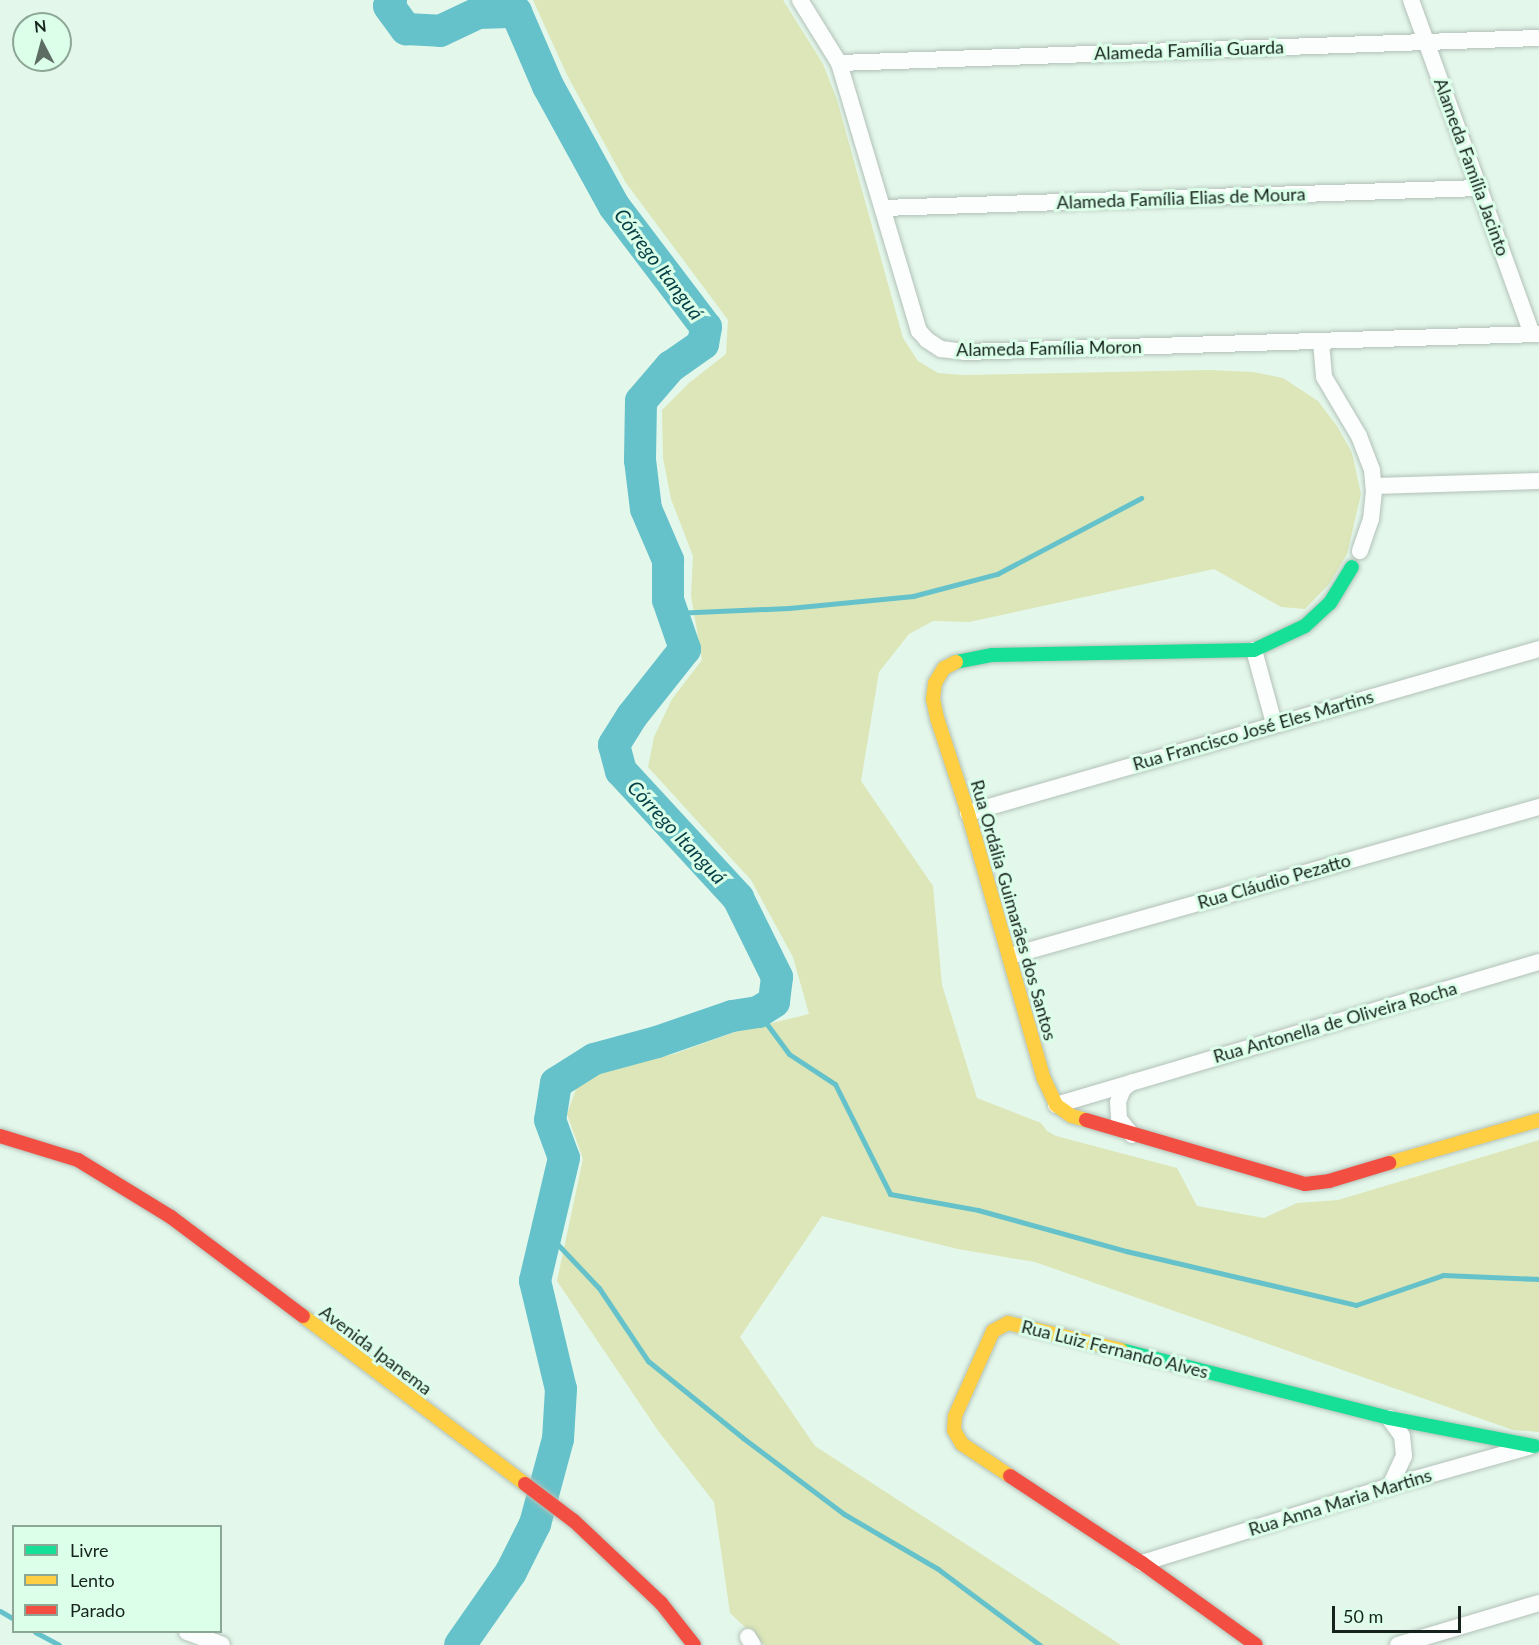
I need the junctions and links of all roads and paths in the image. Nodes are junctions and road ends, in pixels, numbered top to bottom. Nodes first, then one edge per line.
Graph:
1 (800, 0) edge
2 (1412, 0) edge
3 (1539, 38) edge
4 (1428, 41) junction
5 (839, 63) junction
6 (1479, 188) junction
7 (883, 208) junction
8 (1536, 334) edge
9 (1321, 342) junction
10 (1539, 481) edge
11 (1374, 486) junction
12 (1360, 551) dead end
13 (1352, 567) dead end
14 (1539, 648) edge
15 (1254, 650) junction
16 (1274, 723) junction
17 (1539, 807) edge
18 (968, 813) junction
19 (1010, 956) junction
20 (1539, 962) edge
21 (1132, 1082) junction
22 (1056, 1105) junction
23 (1539, 1120) edge
24 (1132, 1135) junction
25 (0, 1136) edge
26 (1389, 1418) junction
27 (1537, 1445) edge
28 (1390, 1486) junction
29 (1142, 1563) junction
30 (1539, 1603) edge
31 (190, 1633) edge
32 (222, 1645) edge
33 (694, 1645) edge
34 (1256, 1645) edge
35 (1398, 1645) edge

1 - 5 street, Alameda Família Moron
2 - 4 street, Alameda Família Jacinto
3 - 4 street, Alameda Família Guarda
4 - 5 street, Alameda Família Guarda
4 - 6 street, Alameda Família Jacinto
5 - 7 street, Alameda Família Moron
6 - 7 street, Alameda Família Elias de Moura
6 - 8 street, Alameda Família Jacinto
7 - 9 street, Alameda Família Moron
8 - 9 street, Alameda Família Moron
9 - 11 street
10 - 11 street
11 - 12 street
13 - 15 street, Rua Ordália Guimarães dos Santos
14 - 16 street, Rua Francisco José Eles Martins
15 - 16 street
15 - 18 street, Rua Ordália Guimarães dos Santos
16 - 18 street, Rua Francisco José Eles Martins
17 - 19 street, Rua Cláudio Pezatto
18 - 19 street, Rua Ordália Guimarães dos Santos
19 - 22 street, Rua Ordália Guimarães dos Santos
20 - 21 street, Rua Antonella de Oliveira Rocha
21 - 22 street, Rua Antonella de Oliveira Rocha
21 - 24 street
22 - 24 street
23 - 24 street
25 - 33 street, Avenida Ipanema
26 - 27 street, Rua Luiz Fernando Alves
26 - 28 street
26 - 29 street, Rua Luiz Fernando Alves
27 - 28 street, Rua Anna Maria Martins
28 - 29 street, Rua Anna Maria Martins
29 - 34 street, Rua Luiz Fernando Alves
30 - 35 street
31 - 32 street

